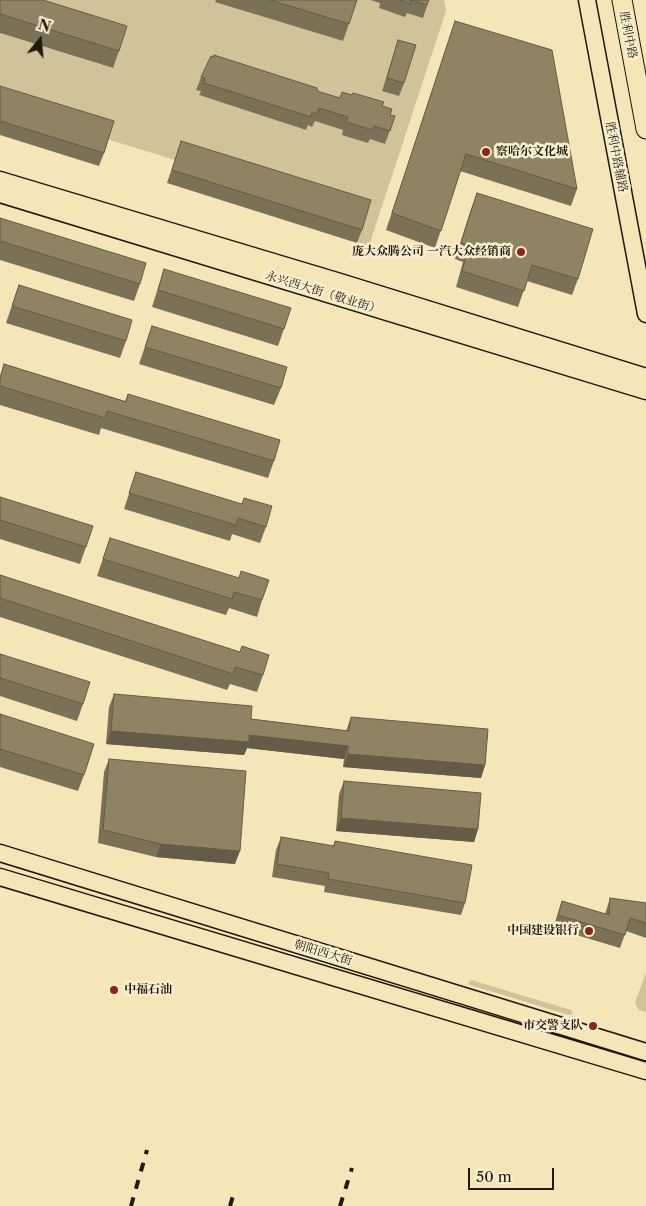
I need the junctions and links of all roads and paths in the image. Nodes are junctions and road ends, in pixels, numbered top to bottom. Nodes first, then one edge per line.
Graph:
1 (587, 0) edge
2 (622, 0) edge
3 (646, 129) edge
4 (0, 180) edge
5 (0, 194) edge
6 (646, 314) edge
7 (646, 377) edge
8 (646, 392) edge
9 (0, 853) edge
10 (0, 877) edge
11 (646, 1052) edge
12 (646, 1072) edge

1 - 6 main road, 胜利中路辅路
2 - 3 highway, 胜利中路
4 - 7 main road, 永兴西大街（敬业街）
5 - 8 main road, 永兴西大街（敬业街）
9 - 11 main road, 朝阳西大街
10 - 12 main road, 朝阳西大街

